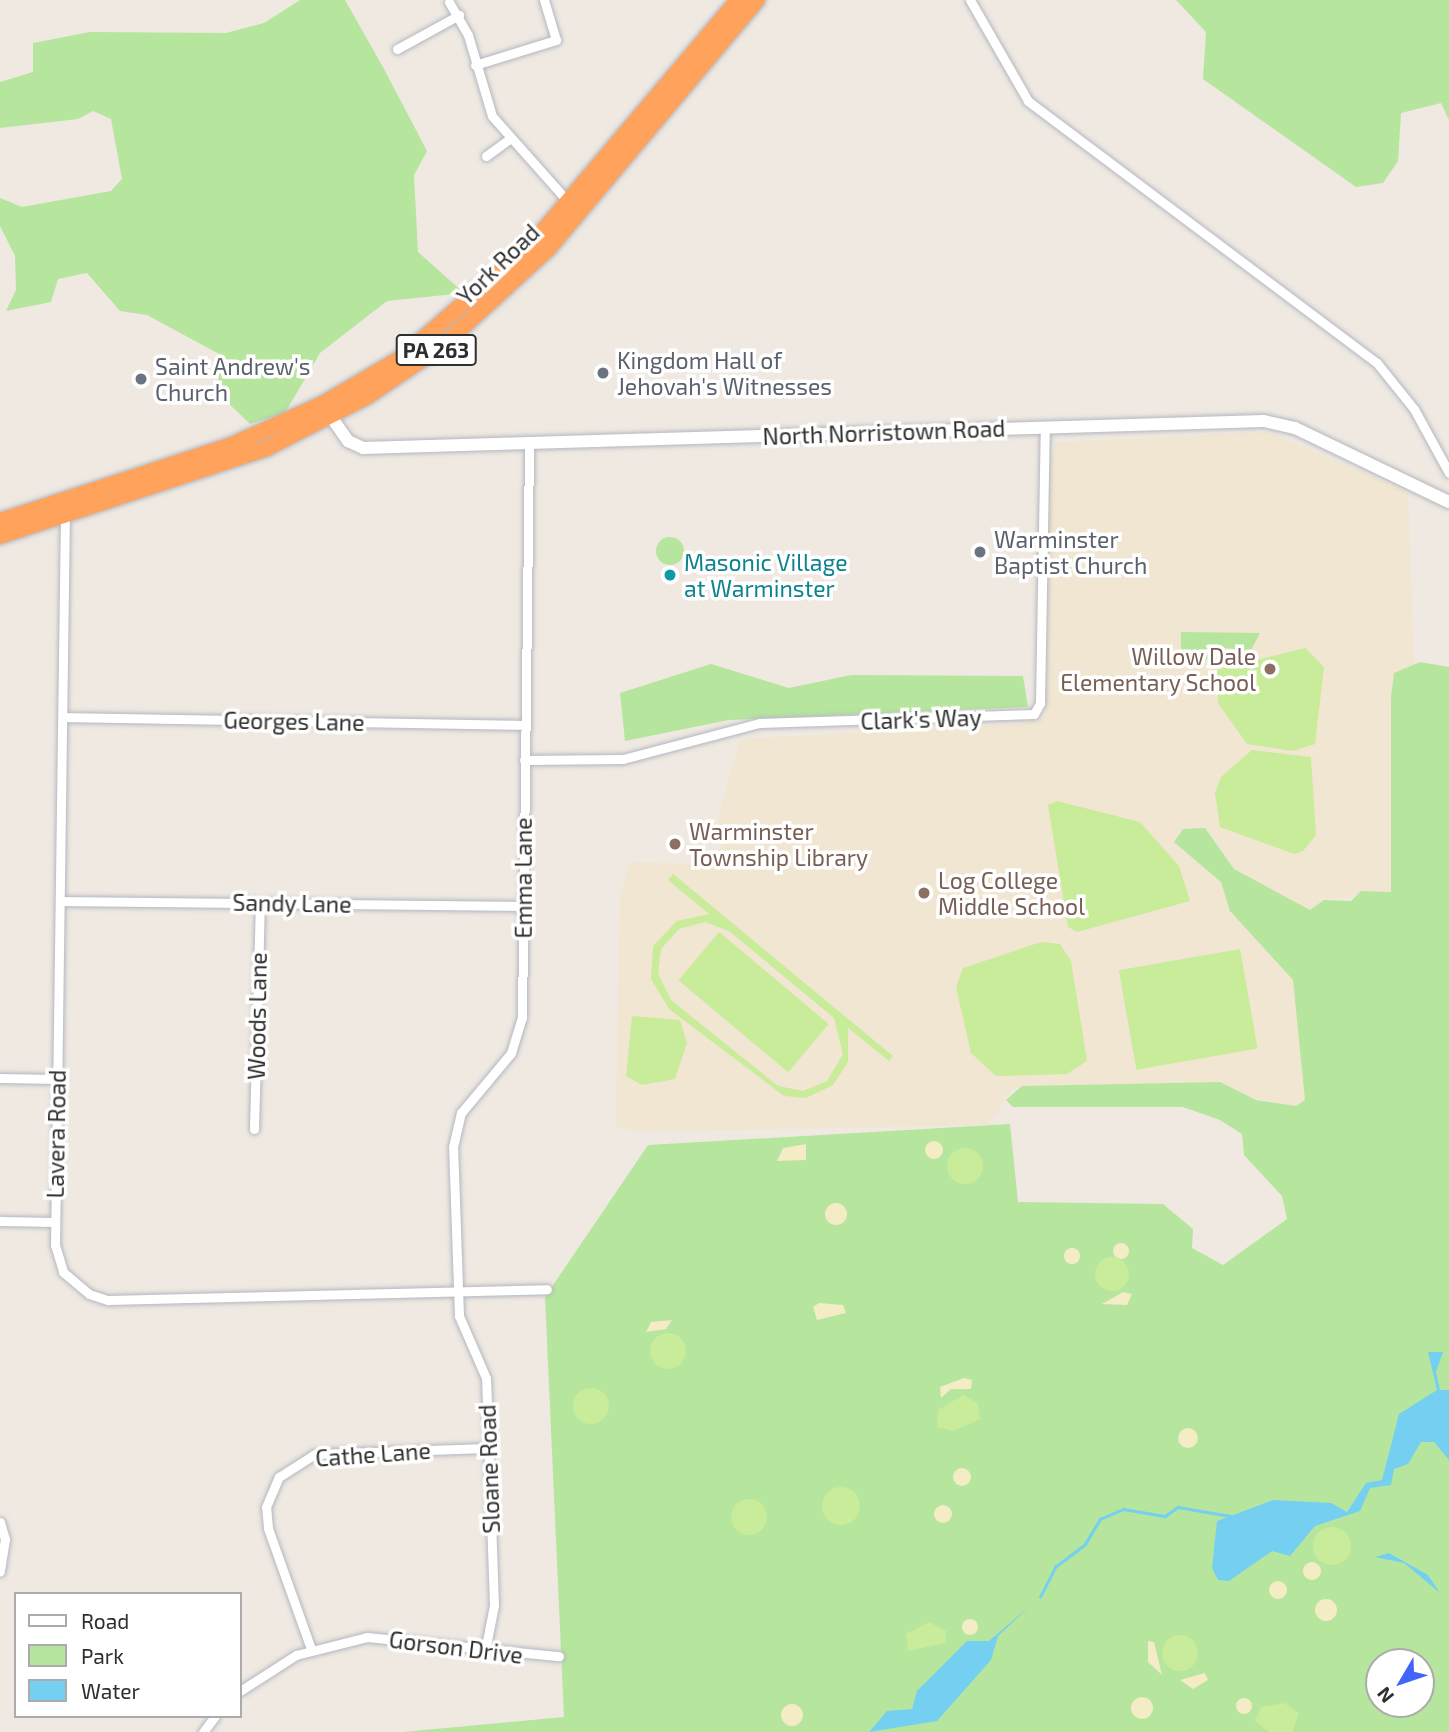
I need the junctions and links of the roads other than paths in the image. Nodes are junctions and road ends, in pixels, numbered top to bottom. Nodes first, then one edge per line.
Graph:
1 (437, 0) edge
2 (544, 0) edge
3 (738, 0) edge
4 (757, 0) edge
5 (970, 0) edge
6 (451, 1) edge
7 (459, 16) junction
8 (397, 49) dead end
9 (475, 65) junction
10 (508, 140) junction
11 (486, 156) dead end
12 (574, 208) junction
13 (326, 411) junction
14 (1045, 428) junction
15 (529, 443) junction
16 (1449, 474) edge
17 (1449, 502) edge
18 (65, 508) junction
19 (0, 521) edge
20 (0, 536) edge
21 (64, 717) junction
22 (524, 725) junction
23 (524, 760) junction
24 (60, 901) junction
25 (260, 903) junction
26 (523, 906) junction
27 (0, 1078) edge
28 (57, 1079) junction
29 (254, 1129) dead end
30 (0, 1221) edge
31 (55, 1222) junction
32 (547, 1289) dead end
33 (458, 1291) junction
34 (488, 1448) junction
35 (0, 1522) edge
36 (0, 1572) edge
37 (311, 1649) junction
38 (485, 1651) junction
39 (559, 1656) dead end
40 (242, 1690) edge

1 - 6 street
2 - 9 street
3 - 12 highway, York Road / PA 263
4 - 12 highway, York Road / PA 263
5 - 16 street
6 - 7 street
7 - 8 street
7 - 9 street
9 - 10 street
10 - 11 street
10 - 12 street
12 - 13 highway, York Road / PA 263
13 - 15 street, North Norristown Road
13 - 18 highway, York Road / PA 263
14 - 15 street, North Norristown Road
14 - 17 street, North Norristown Road
14 - 23 street, Clark's Way
15 - 22 street, Emma Lane
18 - 19 highway, York Road / PA 263
18 - 20 highway, York Road / PA 263
18 - 21 street, Lavera Road
21 - 22 street, Georges Lane
21 - 24 street, Lavera Road
22 - 23 street, Emma Lane
23 - 26 street, Emma Lane
24 - 25 street, Sandy Lane
24 - 28 street, Lavera Road
25 - 26 street, Sandy Lane
25 - 29 street, Woods Lane
26 - 33 street, Emma Lane
27 - 28 street
28 - 31 street, Lavera Road
30 - 31 street
31 - 33 street, Lavera Road
32 - 33 street, Lavera Road
33 - 34 street, Sloane Road
34 - 37 street, Cathe Lane
34 - 38 street, Sloane Road
35 - 36 street
37 - 38 street, Gorson Drive
37 - 40 street, Gorson Drive
38 - 39 street, Gorson Drive

